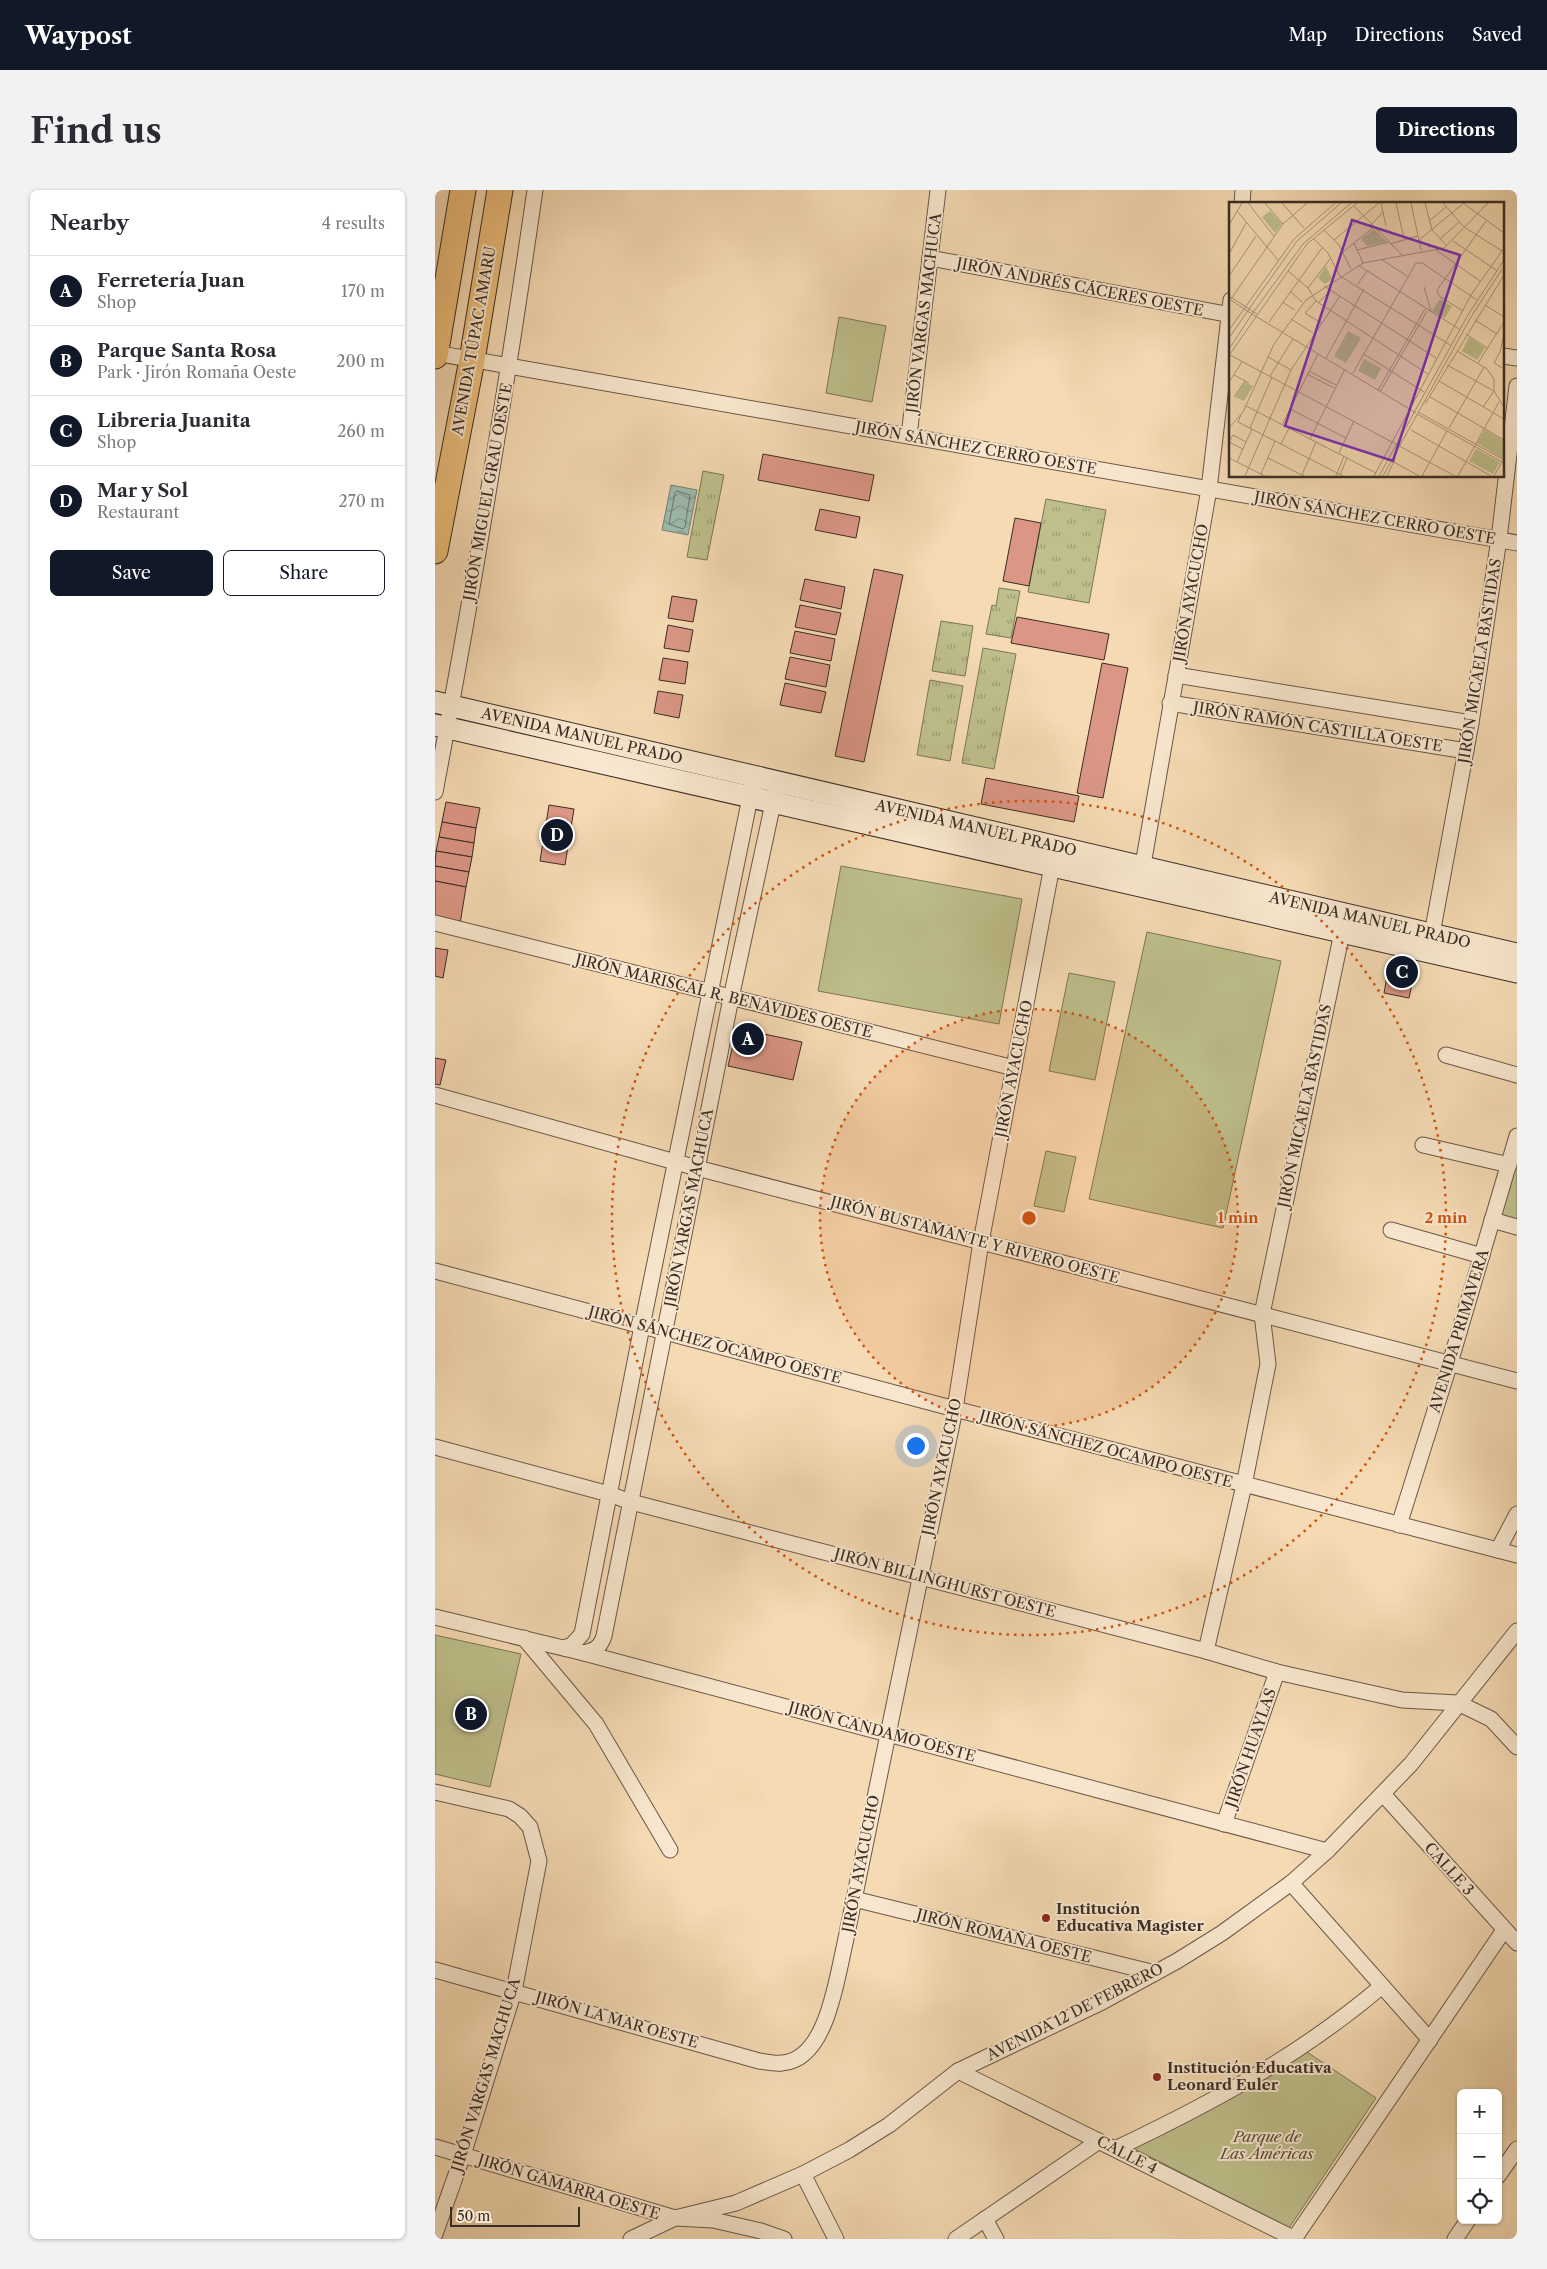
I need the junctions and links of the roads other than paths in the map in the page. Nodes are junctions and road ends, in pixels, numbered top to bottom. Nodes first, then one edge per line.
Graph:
1 (463, 190) edge
2 (500, 190) edge
3 (535, 190) edge
4 (938, 190) edge
5 (930, 258) junction
6 (1229, 310) edge
7 (1229, 319) edge
8 (435, 354) edge
9 (473, 360) junction
10 (509, 366) junction
11 (1517, 386) edge
12 (909, 436) junction
13 (1209, 489) junction
14 (1499, 539) junction
15 (1517, 542) edge
16 (435, 551) edge
17 (1176, 675) junction
18 (443, 703) edge
19 (1170, 703) junction
20 (1471, 723) junction
21 (441, 727) edge
22 (1466, 751) junction
23 (755, 776) junction
24 (777, 782) junction
25 (435, 792) edge
26 (750, 797) junction
27 (773, 802) junction
28 (1051, 866) junction
29 (1141, 876) junction
30 (435, 923) edge
31 (1344, 923) junction
32 (1432, 934) junction
33 (1517, 954) edge
34 (1517, 972) edge
35 (710, 993) junction
36 (731, 998) junction
37 (1446, 1055) dead end
38 (1014, 1068) junction
39 (1517, 1075) edge
40 (435, 1095) edge
41 (1517, 1136) edge
42 (1423, 1145) dead end
43 (676, 1161) junction
44 (1509, 1165) junction
45 (697, 1168) junction
46 (1492, 1220) junction
47 (1517, 1227) edge
48 (1391, 1230) dead end
49 (981, 1242) junction
50 (1482, 1256) junction
51 (435, 1271) edge
52 (1262, 1314) junction
53 (642, 1326) junction
54 (664, 1332) junction
55 (1450, 1363) junction
56 (1517, 1381) edge
57 (955, 1409) junction
58 (435, 1447) edge
59 (1244, 1485) junction
60 (609, 1494) junction
61 (631, 1502) junction
62 (1517, 1514) edge
63 (1399, 1525) junction
64 (1498, 1550) junction
65 (1517, 1555) edge
66 (920, 1576) junction
67 (435, 1617) edge
68 (1517, 1631) edge
69 (524, 1638) junction
70 (564, 1648) junction
71 (1206, 1651) junction
72 (584, 1653) junction
73 (1277, 1672) junction
74 (1458, 1703) junction
75 (887, 1734) junction
76 (1517, 1747) edge
77 (435, 1792) edge
78 (1383, 1794) junction
79 (1224, 1824) junction
80 (670, 1850) dead end
81 (1327, 1851) junction
82 (1291, 1883) junction
83 (854, 1899) junction
84 (1504, 1930) junction
85 (1517, 1942) edge
86 (435, 1970) edge
87 (1155, 1973) junction
88 (1381, 1986) junction
89 (514, 1991) junction
90 (1430, 2040) junction
91 (799, 2058) joint
92 (958, 2071) junction
93 (1099, 2141) junction
94 (435, 2147) edge
95 (1517, 2148) edge
96 (1115, 2149) junction
97 (463, 2155) junction
98 (1502, 2170) edge
99 (803, 2174) junction
100 (675, 2218) junction
101 (985, 2219) junction
102 (1465, 2224) edge
103 (435, 2234) edge
104 (631, 2239) edge
105 (784, 2239) edge
106 (837, 2239) edge
107 (956, 2239) edge
108 (997, 2239) edge
109 (1295, 2239) edge
110 (1455, 2239) edge

1 - 8 highway
2 - 9 highway, AVENIDA TÚPAC AMARU
3 - 10 street, JIRÓN MIGUEL GRAU OESTE
4 - 5 street, JIRÓN VARGAS MACHUCA
5 - 6 street, JIRÓN ANDRÉS CÁCERES OESTE
5 - 12 street, JIRÓN VARGAS MACHUCA
7 - 13 street, JIRÓN AYACUCHO
8 - 9 street, JIRÓN SÁNCHEZ CERRO OESTE
9 - 10 street, JIRÓN SÁNCHEZ CERRO OESTE
9 - 16 highway, AVENIDA TÚPAC AMARU
10 - 12 street, JIRÓN SÁNCHEZ CERRO OESTE
10 - 18 street, JIRÓN MIGUEL GRAU OESTE
11 - 14 street, JIRÓN MICAELA BASTIDAS
12 - 13 street, JIRÓN SÁNCHEZ CERRO OESTE
13 - 14 street, JIRÓN SÁNCHEZ CERRO OESTE
13 - 17 street, JIRÓN AYACUCHO
14 - 15 street, JIRÓN SÁNCHEZ CERRO OESTE
14 - 20 street, JIRÓN MICAELA BASTIDAS
17 - 19 street, JIRÓN AYACUCHO
17 - 20 street, JIRÓN RAMÓN CASTILLA OESTE
18 - 21 street, JIRÓN MIGUEL GRAU OESTE
18 - 23 main road, AVENIDA MANUEL PRADO
19 - 22 street, JIRÓN RAMÓN CASTILLA OESTE
19 - 29 street, JIRÓN AYACUCHO
20 - 22 street, JIRÓN MICAELA BASTIDAS
21 - 25 street, JIRÓN MIGUEL GRAU OESTE
21 - 26 main road, AVENIDA MANUEL PRADO
22 - 32 street, JIRÓN MICAELA BASTIDAS
23 - 24 main road, AVENIDA MANUEL PRADO
23 - 26 street, JIRÓN VARGAS MACHUCA
24 - 27 street, JIRÓN VARGAS MACHUCA
24 - 29 main road, AVENIDA MANUEL PRADO
26 - 27 main road, AVENIDA MANUEL PRADO
26 - 35 street, JIRÓN VARGAS MACHUCA
27 - 28 main road, AVENIDA MANUEL PRADO
27 - 36 street, JIRÓN VARGAS MACHUCA
28 - 29 main road, AVENIDA MANUEL PRADO
28 - 38 street, JIRÓN AYACUCHO
29 - 31 main road, AVENIDA MANUEL PRADO
30 - 35 street, JIRÓN MARISCAL R. BENAVIDES OESTE
31 - 32 main road, AVENIDA MANUEL PRADO
31 - 34 main road, AVENIDA MANUEL PRADO
31 - 52 street, JIRÓN MICAELA BASTIDAS
32 - 33 main road, AVENIDA MANUEL PRADO
35 - 36 street, JIRÓN MARISCAL R. BENAVIDES OESTE
35 - 43 street, JIRÓN VARGAS MACHUCA
36 - 38 street, JIRÓN MARISCAL R. BENAVIDES OESTE
36 - 45 street, JIRÓN VARGAS MACHUCA
37 - 39 street
38 - 49 street, JIRÓN AYACUCHO
40 - 43 street, JIRÓN BUSTAMANTE Y RIVERO OESTE
41 - 44 street, AVENIDA PRIMAVERA
42 - 44 street
43 - 45 street, JIRÓN BUSTAMANTE Y RIVERO OESTE
43 - 53 street, JIRÓN VARGAS MACHUCA
44 - 46 street, AVENIDA PRIMAVERA
45 - 49 street, JIRÓN BUSTAMANTE Y RIVERO OESTE
45 - 54 street, JIRÓN VARGAS MACHUCA
46 - 47 street
46 - 50 street, AVENIDA PRIMAVERA
48 - 50 street
49 - 52 street, JIRÓN BUSTAMANTE Y RIVERO OESTE
49 - 57 street, JIRÓN AYACUCHO
50 - 55 street, AVENIDA PRIMAVERA
51 - 53 street, JIRÓN SÁNCHEZ OCAMPO OESTE
52 - 55 street, JIRÓN BUSTAMANTE Y RIVERO OESTE
52 - 59 street, JIRÓN MICAELA BASTIDAS
53 - 54 street, JIRÓN SÁNCHEZ OCAMPO OESTE
53 - 60 street, JIRÓN VARGAS MACHUCA
54 - 57 street, JIRÓN SÁNCHEZ OCAMPO OESTE
54 - 61 street, JIRÓN VARGAS MACHUCA
55 - 56 street, JIRÓN BUSTAMANTE Y RIVERO OESTE
55 - 63 street, AVENIDA PRIMAVERA
57 - 59 street, JIRÓN SÁNCHEZ OCAMPO OESTE
57 - 66 street, JIRÓN AYACUCHO
58 - 60 street, JIRÓN BILLINGHURST OESTE
59 - 63 street, JIRÓN SÁNCHEZ OCAMPO OESTE
59 - 71 street, JIRÓN MICAELA BASTIDAS
60 - 61 street, JIRÓN BILLINGHURST OESTE
60 - 70 street, JIRÓN VARGAS MACHUCA
61 - 66 street, JIRÓN BILLINGHURST OESTE
61 - 72 street, JIRÓN VARGAS MACHUCA
62 - 64 street
63 - 64 street, JIRÓN SÁNCHEZ OCAMPO OESTE
64 - 65 street, JIRÓN SÁNCHEZ OCAMPO OESTE
66 - 71 street, JIRÓN BILLINGHURST OESTE
66 - 75 street, JIRÓN AYACUCHO
67 - 69 street, JIRÓN CANDAMO OESTE
68 - 74 street, AVENIDA 12 DE FEBRERO
69 - 70 street, JIRÓN CANDAMO OESTE
69 - 80 street
70 - 72 street, JIRÓN CANDAMO OESTE
71 - 73 street, JIRÓN BILLINGHURST OESTE
72 - 75 street, JIRÓN CANDAMO OESTE
73 - 74 street, JIRÓN BILLINGHURST OESTE
73 - 79 street, JIRÓN HUAYLAS
74 - 76 street
74 - 78 street, AVENIDA 12 DE FEBRERO
75 - 79 street, JIRÓN CANDAMO OESTE
75 - 83 street, JIRÓN AYACUCHO
77 - 89 street, JIRÓN VARGAS MACHUCA
78 - 81 street, AVENIDA 12 DE FEBRERO
78 - 84 street, CALLE 3
79 - 81 street, JIRÓN CANDAMO OESTE
81 - 82 street, AVENIDA 12 DE FEBRERO
82 - 87 street, AVENIDA 12 DE FEBRERO
82 - 88 street
83 - 87 street, JIRÓN ROMAÑA OESTE
83 - 91 street, JIRÓN AYACUCHO
84 - 85 street, CALLE 3
84 - 90 street
86 - 89 street, JIRÓN LA MAR OESTE
87 - 92 street, AVENIDA 12 DE FEBRERO
88 - 90 street
88 - 96 street
89 - 91 street, JIRÓN LA MAR OESTE
89 - 97 street, JIRÓN VARGAS MACHUCA
90 - 109 street
92 - 93 street, CALLE 4
92 - 99 street, AVENIDA 12 DE FEBRERO
93 - 96 street, CALLE 4
93 - 101 street
94 - 97 street, JIRÓN GAMARRA OESTE
95 - 98 street
96 - 109 street, CALLE 4
97 - 100 street, JIRÓN GAMARRA OESTE
97 - 103 street, JIRÓN VARGAS MACHUCA
99 - 100 street, AVENIDA 12 DE FEBRERO
99 - 106 street
100 - 104 street, AVENIDA 12 DE FEBRERO
100 - 105 street
101 - 107 street
101 - 108 street
102 - 110 street

